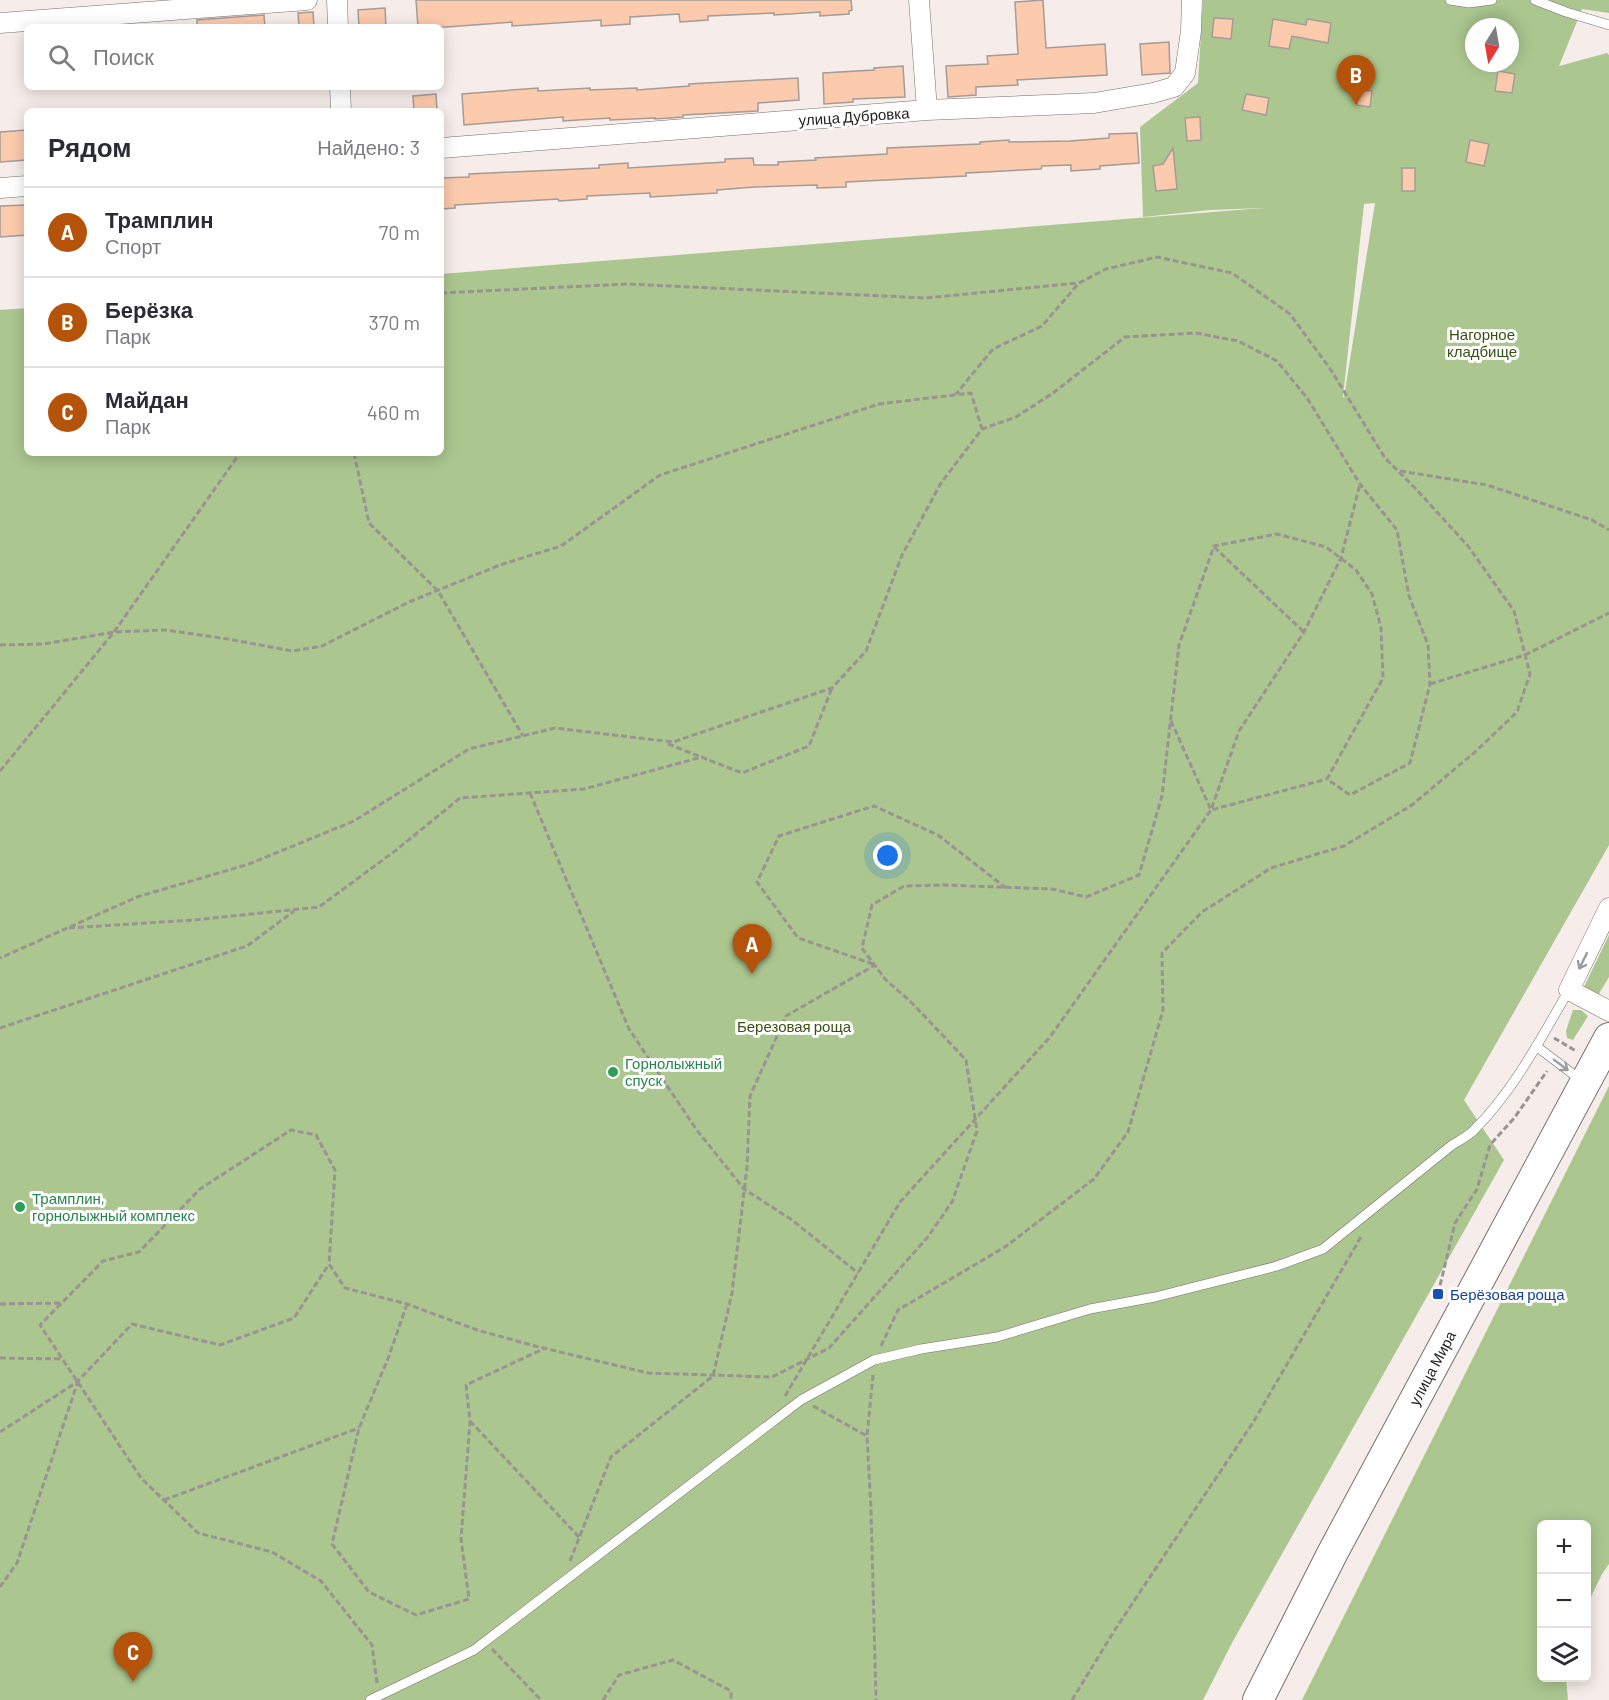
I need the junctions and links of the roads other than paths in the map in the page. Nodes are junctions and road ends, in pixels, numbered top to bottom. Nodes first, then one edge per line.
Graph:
1 (307, 0) edge
2 (337, 0) edge
3 (919, 0) edge
4 (1192, 0) edge
5 (1450, 0) edge
6 (1492, 0) edge
7 (1535, 0) edge
8 (0, 23) edge
9 (338, 24) edge
10 (1609, 25) edge
11 (340, 90) edge
12 (341, 108) edge
13 (927, 110) junction
14 (444, 148) edge
15 (24, 186) edge
16 (0, 188) edge
17 (1609, 908) edge
18 (1569, 990) junction
19 (1609, 1011) edge
20 (1609, 1038) edge
21 (1536, 1046) junction
22 (1586, 1084) junction
23 (374, 1698) edge
24 (1258, 1700) edge

1 - 8 street
2 - 9 street
3 - 13 street
4 - 13 street, улица Дубровка
5 - 6 lane
7 - 10 lane
11 - 12 street
13 - 14 street, улица Дубровка
15 - 16 street
17 -> 18 street
18 - 19 street
18 - 21 lane
20 - 22 main road, улица Мира
21 -> 22 lane
21 - 23 lane
22 - 24 main road, улица Мира

